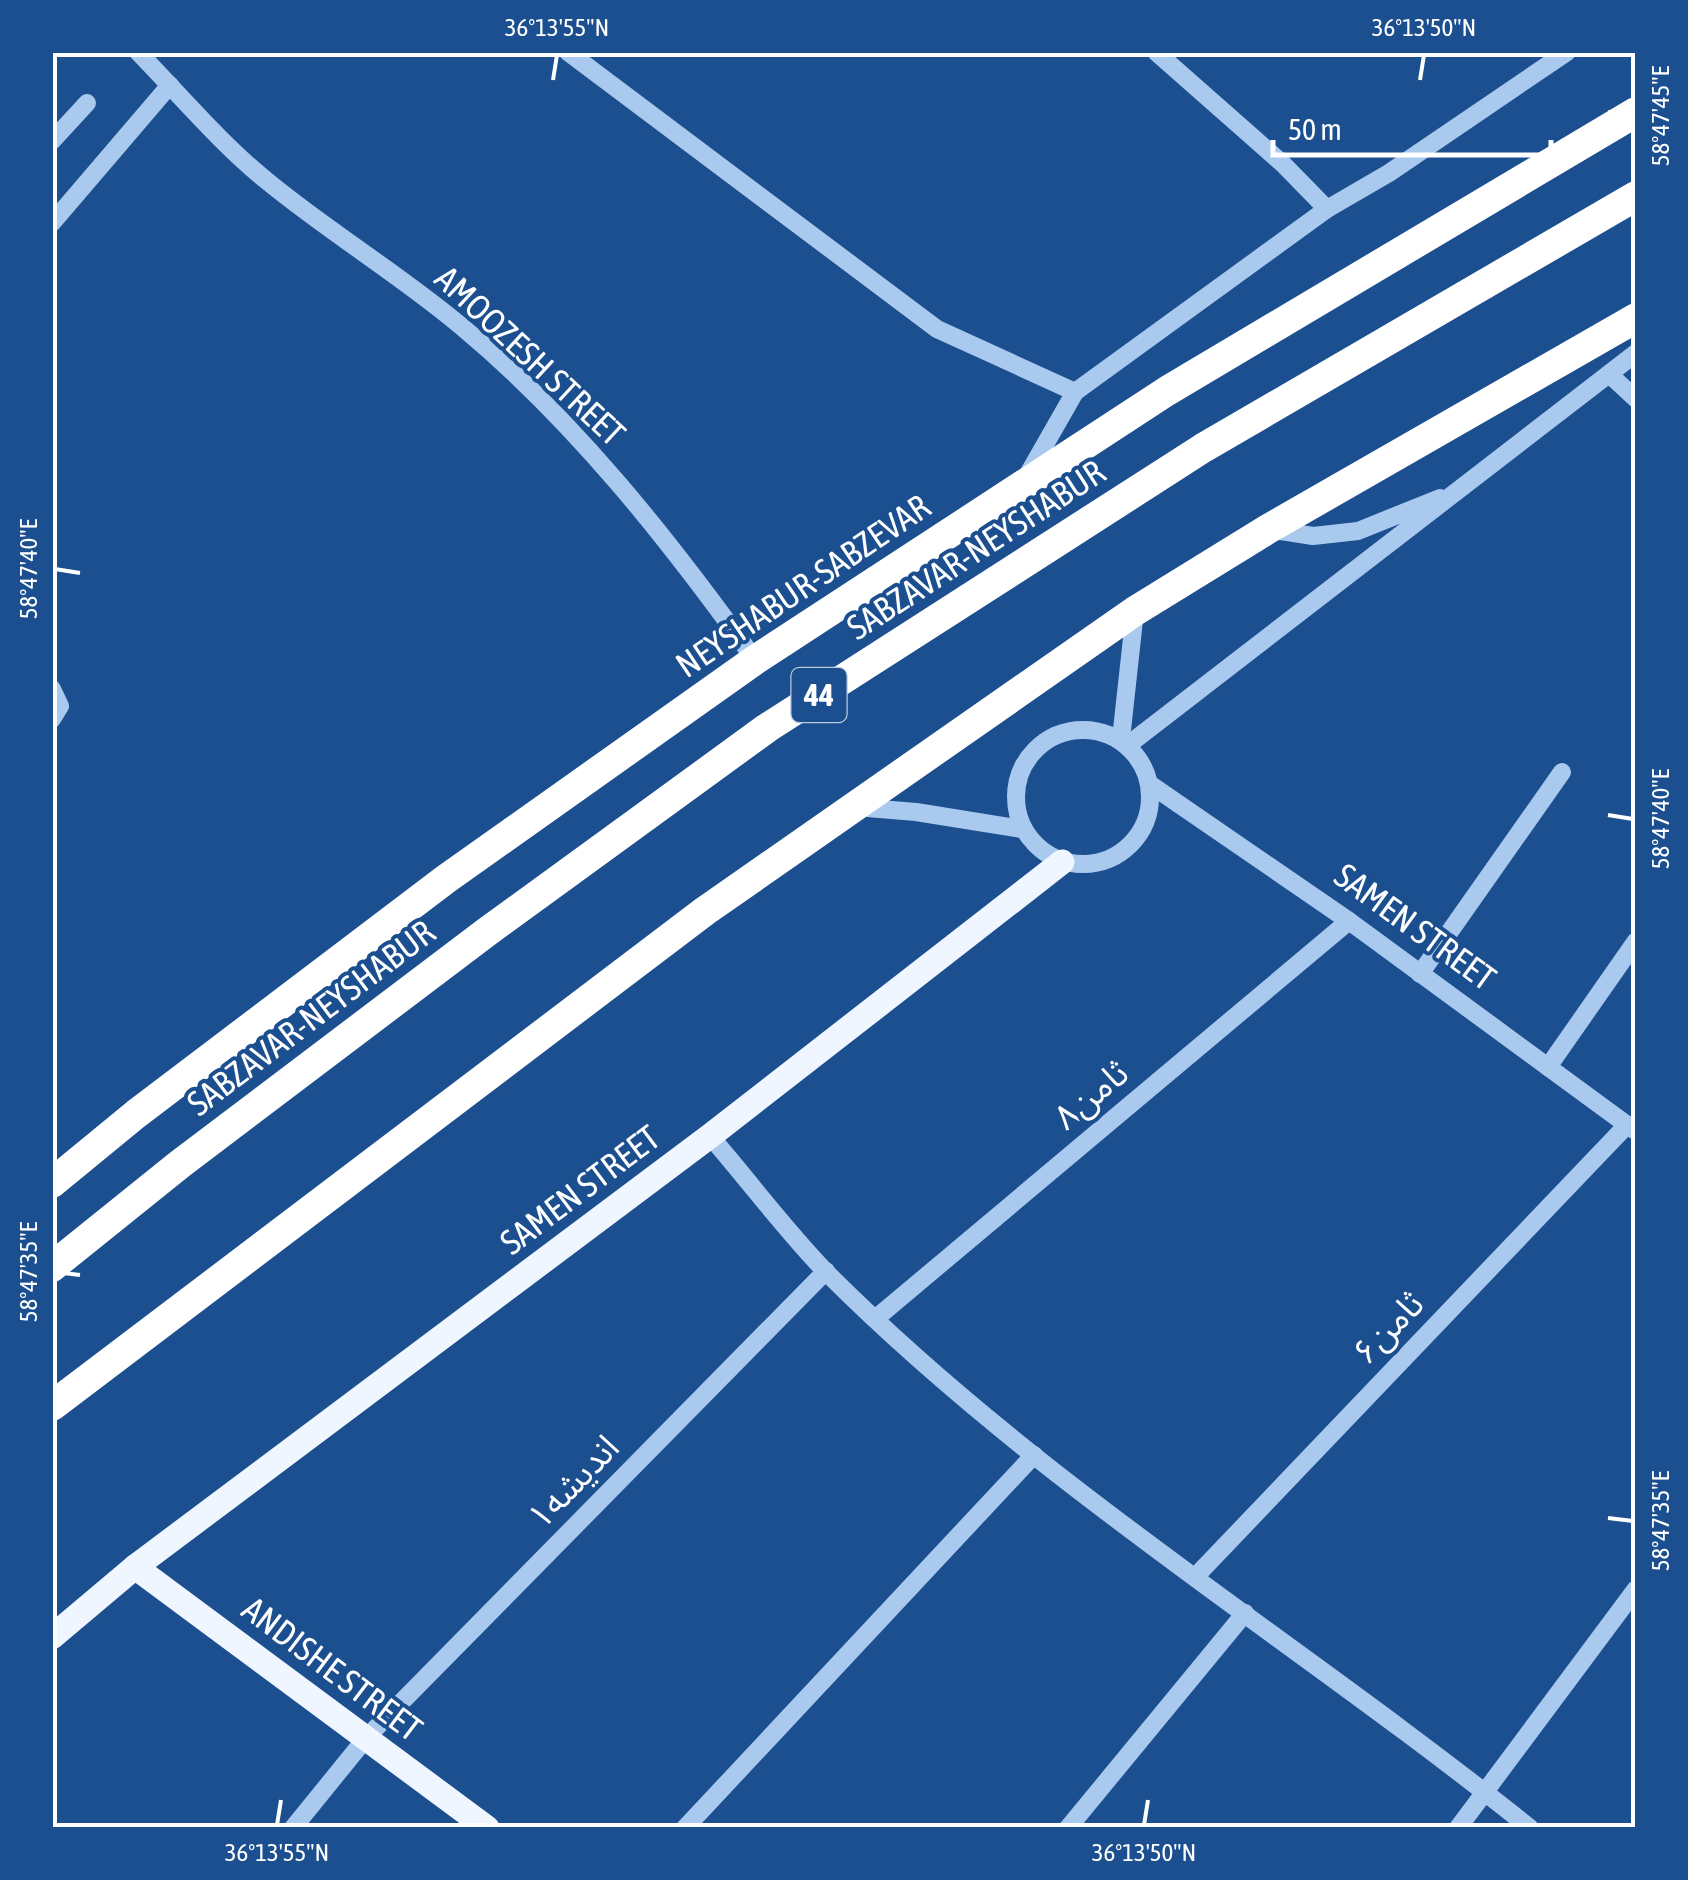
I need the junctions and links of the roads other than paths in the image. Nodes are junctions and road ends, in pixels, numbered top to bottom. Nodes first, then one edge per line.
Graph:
1 (138, 52) edge
2 (568, 52) edge
3 (1156, 52) edge
4 (1567, 52) edge
5 (170, 85) junction
6 (87, 103) dead end
7 (1636, 112) edge
8 (52, 142) edge
9 (1636, 196) edge
10 (1327, 209) junction
11 (52, 223) edge
12 (1636, 318) edge
13 (1636, 353) edge
14 (1609, 374) junction
15 (1075, 392) junction
16 (1636, 399) edge
17 (1021, 485) junction
18 (1464, 488) junction
19 (1268, 528) junction
20 (1135, 611) junction
21 (755, 660) junction
22 (52, 689) edge
23 (52, 719) edge
24 (1124, 742) junction
25 (1562, 772) dead end
26 (1150, 785) junction
27 (855, 806) junction
28 (1022, 828) junction
29 (1062, 862) junction
30 (1349, 921) junction
31 (1636, 941) edge
32 (1420, 974) junction
33 (1548, 1067) junction
34 (1631, 1128) edge
35 (710, 1136) junction
36 (52, 1183) edge
37 (52, 1267) edge
38 (826, 1271) junction
39 (876, 1319) junction
40 (52, 1406) edge
41 (1034, 1455) junction
42 (135, 1567) junction
43 (1196, 1576) junction
44 (1636, 1589) edge
45 (1245, 1612) junction
46 (52, 1637) edge
47 (366, 1738) junction
48 (1486, 1792) junction
49 (293, 1828) edge
50 (487, 1828) edge
51 (685, 1828) edge
52 (1068, 1828) edge
53 (1458, 1828) edge
54 (1530, 1828) edge

1 - 5 street, AMOOZESH STREET
2 - 15 street
3 - 10 street
4 - 10 street
5 - 11 street
5 - 21 street, AMOOZESH STREET
6 - 8 street
7 - 17 highway, NEYSHABUR-SABZEVAR / 44
9 - 37 highway, SABZAVAR-NEYSHABUR / 44
10 - 15 street
12 - 19 highway
13 - 14 street
14 - 16 street
14 - 18 street
15 - 17 street
17 - 21 highway, NEYSHABUR-SABZEVAR / 44
18 - 19 street
18 - 24 street
19 - 20 highway
20 - 24 street
20 - 27 highway
21 - 36 highway, NEYSHABUR-SABZEVAR / 44
22 - 23 street
24 - 26 street
24 - 28 street
25 - 32 street
26 - 29 street
26 - 30 street, SAMEN STREET
27 - 28 street
27 - 40 highway
28 - 29 street
29 - 35 main road, SAMEN STREET
30 - 32 street, SAMEN STREET
30 - 39 street, ثامن۸
31 - 33 street
32 - 33 street, SAMEN STREET
33 - 34 street, SAMEN STREET
34 - 43 street, ثامن۶
35 - 38 street
35 - 42 main road, SAMEN STREET
38 - 39 street
38 - 47 street, اندیشه۱
39 - 41 street
41 - 43 street
41 - 51 street
42 - 46 main road, SAMEN STREET
42 - 47 main road, ANDISHE STREET
43 - 45 street
44 - 48 street
45 - 48 street
45 - 52 street
47 - 49 street, اندیشه۱
47 - 50 main road, ANDISHE STREET
48 - 53 street
48 - 54 street

